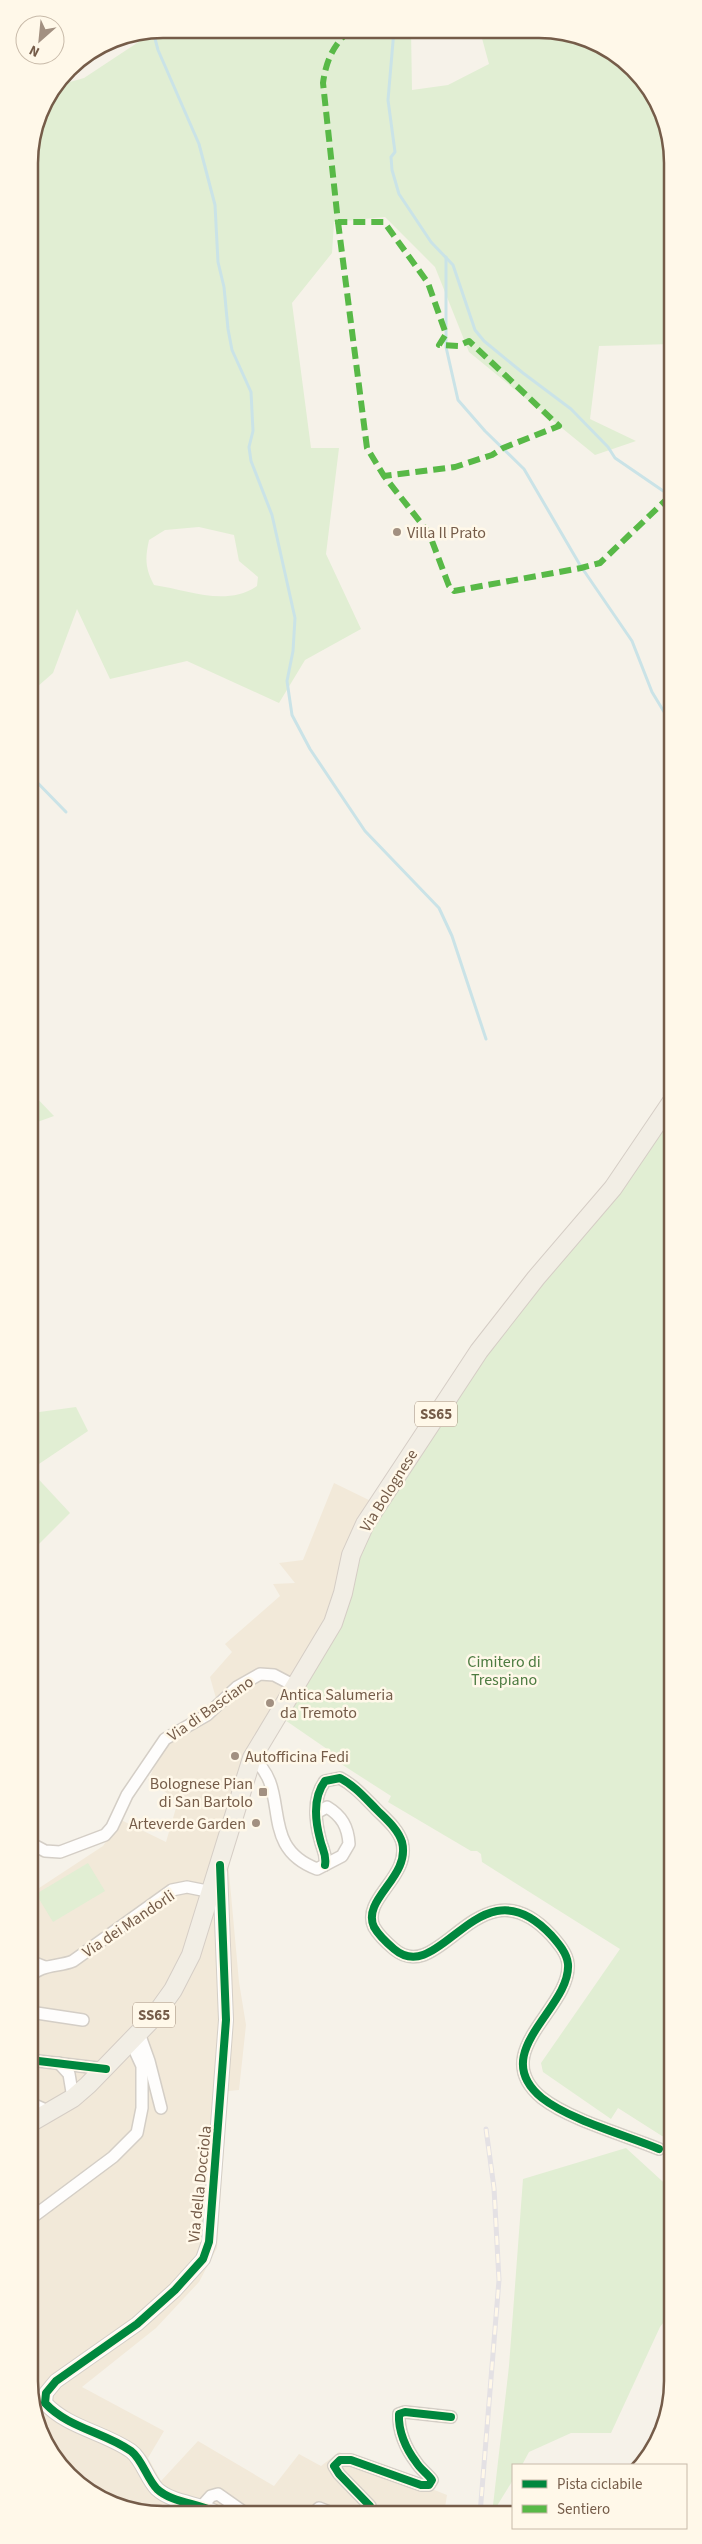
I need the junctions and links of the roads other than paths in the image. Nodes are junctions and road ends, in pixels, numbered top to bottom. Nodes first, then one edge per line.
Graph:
1 (664, 1113) edge
2 (295, 1686) junction
3 (252, 1758) junction
4 (316, 1813) junction
5 (37, 1847) edge
6 (220, 1865) junction
7 (324, 1865) junction
8 (212, 1892) junction
9 (37, 1964) edge
10 (45, 1967) junction
11 (37, 1971) edge
12 (37, 2013) edge
13 (83, 2020) dead end
14 (135, 2037) junction
15 (37, 2061) edge
16 (59, 2063) junction
17 (106, 2069) junction
18 (73, 2098) junction
19 (37, 2106) edge
20 (161, 2108) dead end
21 (50, 2112) junction
22 (37, 2119) edge
23 (659, 2149) dead end
24 (37, 2214) edge
25 (451, 2417) dead end
26 (202, 2506) joint
27 (235, 2506) edge
28 (370, 2506) edge

1 - 2 main road, Via Bolognese / SS65
2 - 3 main road, Via Bolognese / SS65
2 - 5 street, Via di Basciano
3 - 6 main road, Via Bolognese / SS65
3 - 7 street
4 - 7 street
4 - 7 street
4 - 23 street
6 - 8 main road, Via Bolognese / SS65
6 - 26 street, Via della Docciola
8 - 10 street, Via dei Mandorli
8 - 14 main road, Via Bolognese / SS65
9 - 10 street
10 - 11 street, Via dei Mandorli
12 - 13 street
14 - 17 main road, Via Bolognese / SS65
14 - 20 street
14 - 24 street
15 - 16 street
16 - 17 street
16 - 18 street
17 - 18 main road, Via Bolognese / SS65
18 - 21 main road, Via Bolognese / SS65
19 - 21 street
21 - 22 main road, Via Bolognese / SS65
25 - 28 street
26 - 27 street

